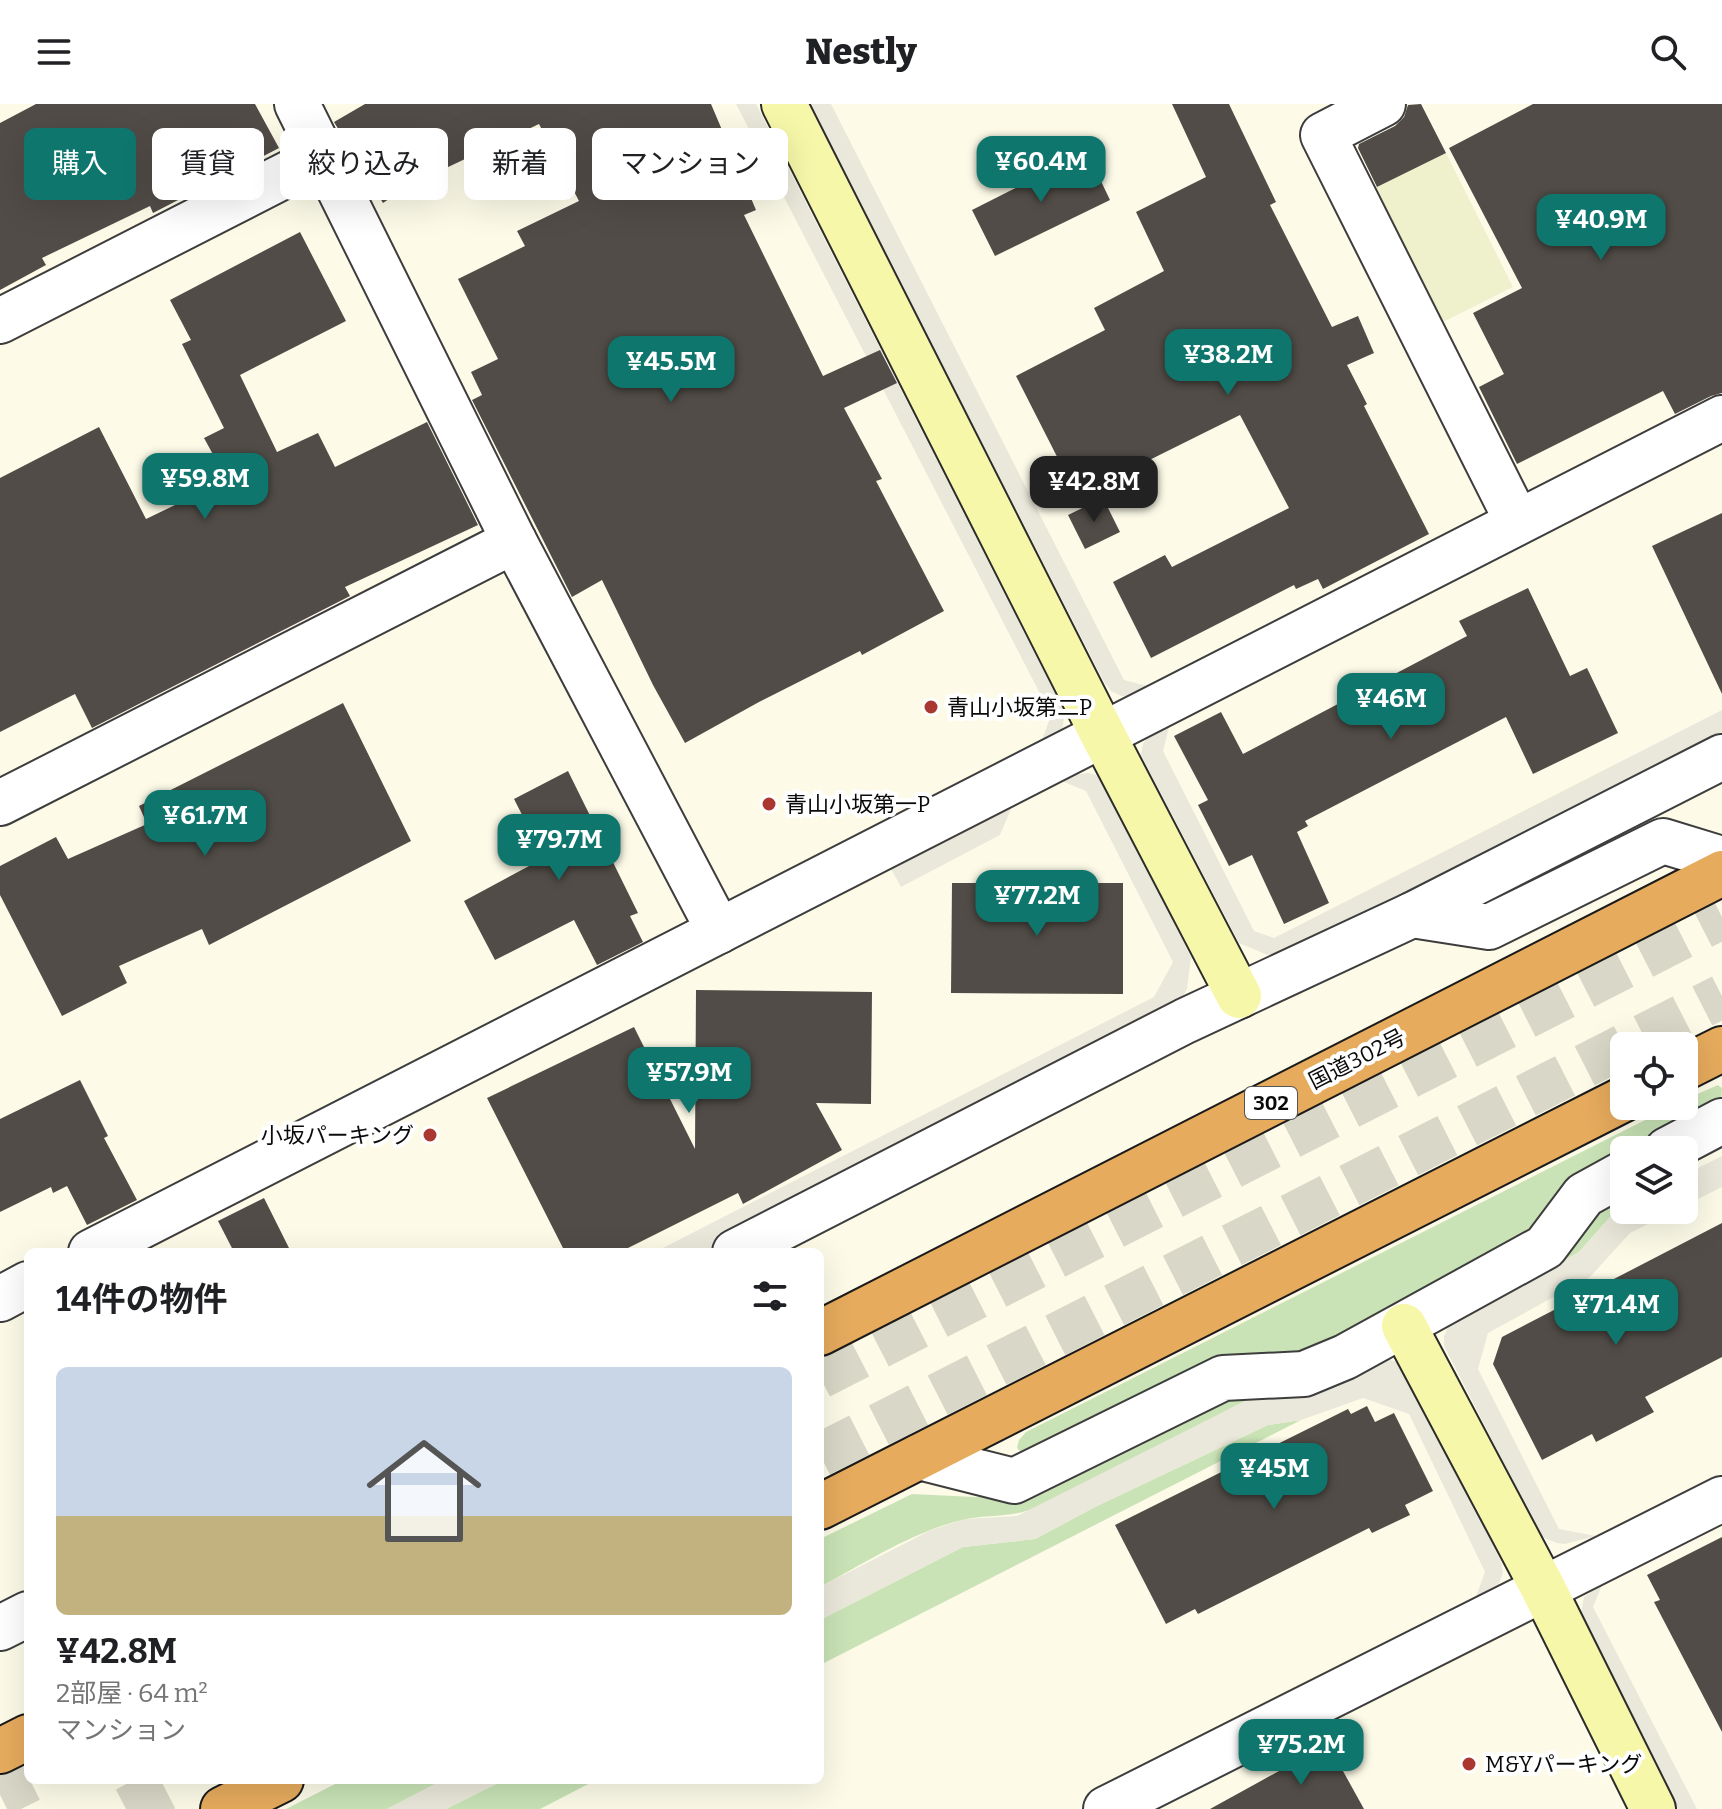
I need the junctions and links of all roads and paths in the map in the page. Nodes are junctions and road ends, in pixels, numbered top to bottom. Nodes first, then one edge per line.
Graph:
1 (297, 104) edge
2 (784, 104) edge
3 (1383, 104) edge
4 (1315, 119) edge
5 (309, 128) edge
6 (280, 178) edge
7 (345, 200) edge
8 (0, 321) edge
9 (1722, 418) edge
10 (1517, 521) junction
11 (514, 541) junction
12 (1103, 735) junction
13 (1722, 757) edge
14 (0, 803) edge
15 (1722, 859) edge
16 (1722, 873) edge
17 (1412, 915) junction
18 (719, 931) junction
19 (1239, 996) junction
20 (1722, 1049) edge
21 (1698, 1061) edge
22 (1610, 1106) edge
23 (1722, 1121) edge
24 (1694, 1136) edge
25 (1610, 1181) edge
26 (99, 1248) edge
27 (743, 1248) edge
28 (24, 1286) edge
29 (0, 1299) edge
30 (1404, 1326) junction
31 (824, 1331) edge
32 (919, 1457) junction
33 (1722, 1499) edge
34 (824, 1505) edge
35 (1543, 1588) junction
36 (24, 1616) edge
37 (0, 1628) edge
38 (24, 1739) edge
39 (0, 1751) edge
40 (273, 1784) edge
41 (1154, 1798) edge
42 (223, 1809) edge
43 (1106, 1809) edge
44 (1653, 1809) edge

1 - 5 street
2 - 12 street
3 - 4 street
4 - 10 street
6 - 8 street
7 - 11 street
9 - 10 street
10 - 12 street
11 - 14 street
11 - 18 street
12 - 18 street
12 - 19 street
13 - 17 street
15 - 17 street
16 - 31 highway, 国道302号 / 302
17 - 19 street
18 - 26 street
19 - 27 street
20 - 21 highway
22 - 32 highway
23 - 24 street
25 - 30 street
28 - 29 street
30 - 32 street
30 - 35 street
32 - 34 highway
33 - 35 street
35 - 41 street
35 - 44 street
36 - 37 street
38 - 39 highway
40 - 42 highway
41 - 43 street

